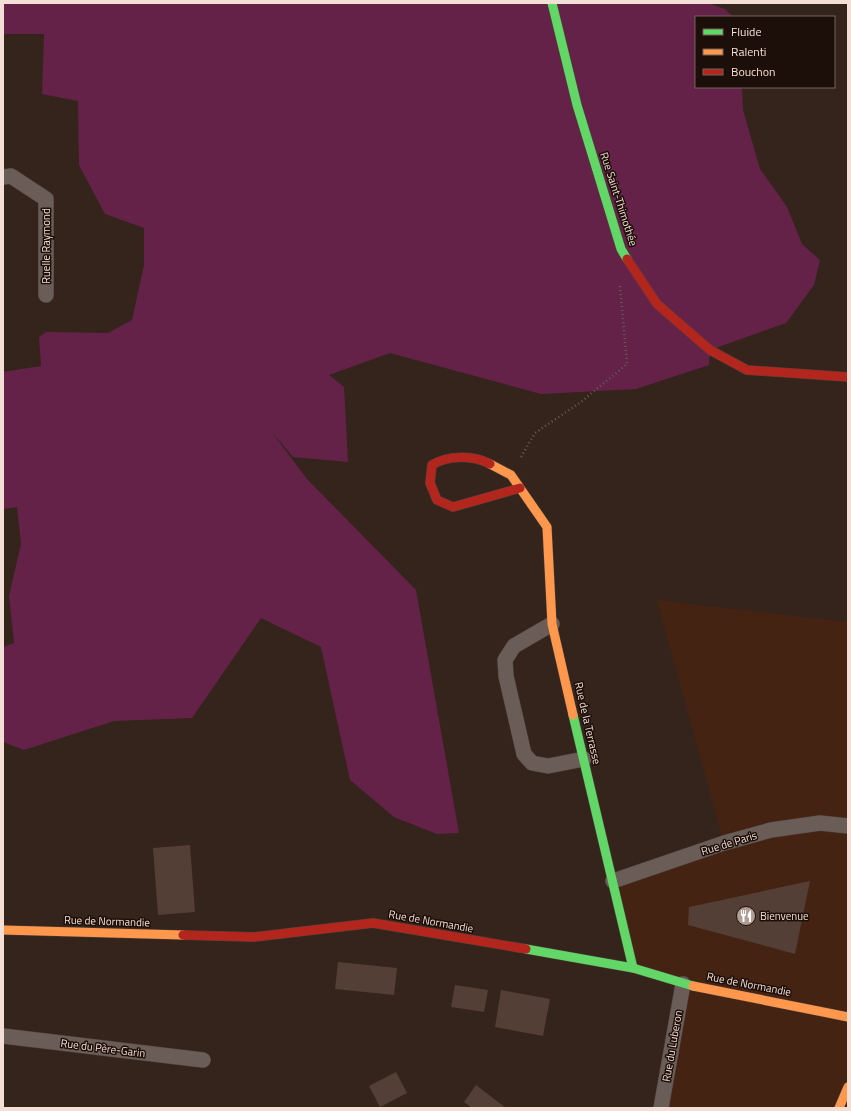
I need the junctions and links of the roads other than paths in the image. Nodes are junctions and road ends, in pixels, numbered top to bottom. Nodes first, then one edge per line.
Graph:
1 (552, 3) edge
2 (3, 177) edge
3 (46, 295) dead end
4 (848, 377) edge
5 (520, 488) junction
6 (552, 624) junction
7 (584, 759) junction
8 (848, 826) edge
9 (613, 881) junction
10 (3, 930) edge
11 (633, 968) junction
12 (683, 984) junction
13 (848, 1016) edge
14 (3, 1036) edge
15 (203, 1060) dead end
16 (848, 1087) edge
17 (661, 1108) edge
18 (838, 1108) edge

1 - 4 street, Rue Saint-Thimothée
2 - 3 street, Ruelle Raymond
5 - 5 street, Rue de la Terrasse
5 - 6 street, Rue de la Terrasse
6 - 7 street, Rue de la Terrasse
6 - 7 street
7 - 9 street, Rue de la Terrasse
8 - 9 street, Rue de Paris
9 - 11 street, Rue de la Terrasse
10 - 11 street, Rue de Normandie
11 - 12 street, Rue de Normandie
12 - 13 street, Rue de Normandie
12 - 17 street, Rue du Luberon
14 - 15 street, Rue du Père-Garin
16 - 18 street

